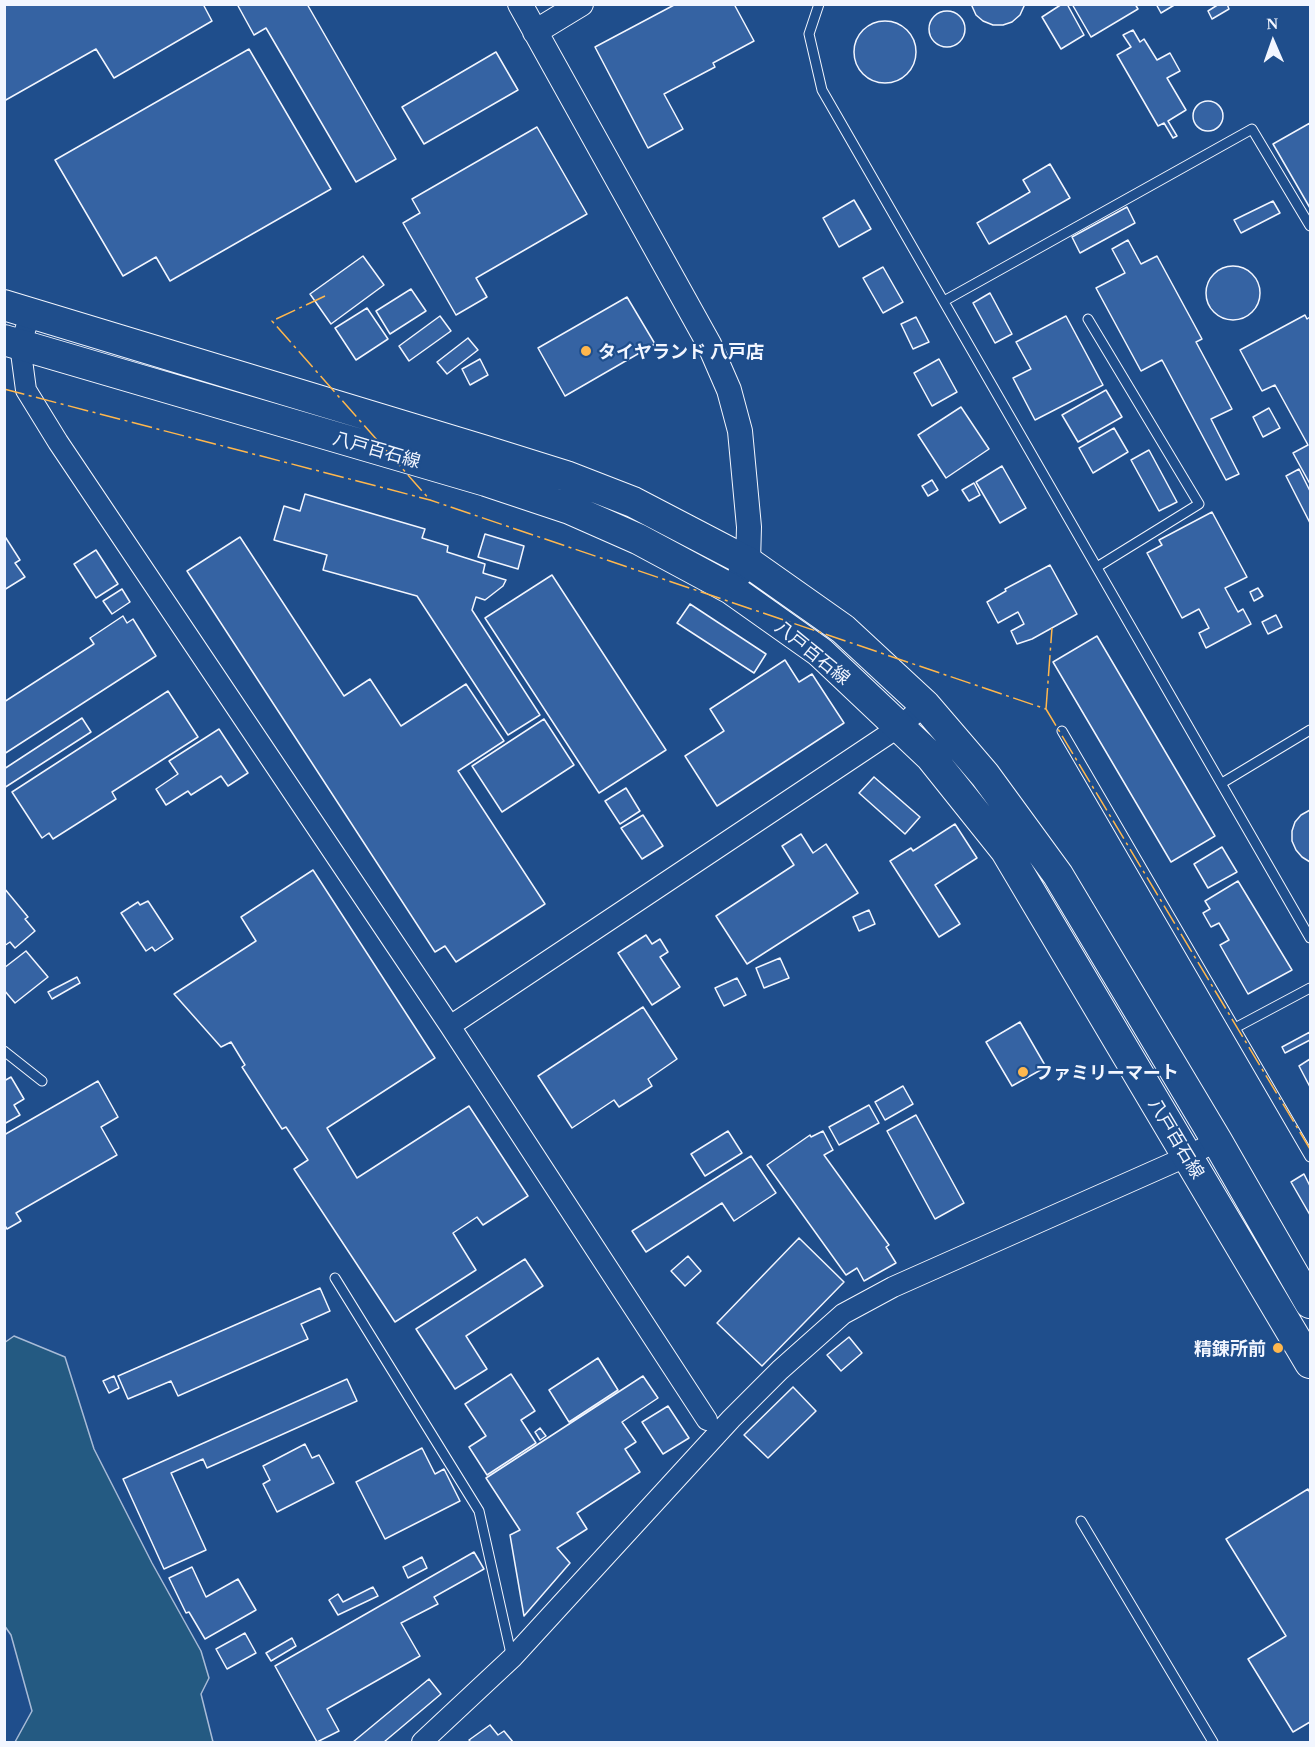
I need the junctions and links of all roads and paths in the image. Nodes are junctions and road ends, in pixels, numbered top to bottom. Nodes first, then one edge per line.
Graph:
1 (520, 4) edge
2 (581, 4) edge
3 (819, 4) edge
4 (535, 32) junction
5 (1311, 226) edge
6 (944, 302) junction
7 (18, 309) edge
8 (1088, 318) dead end
9 (12, 343) edge
10 (748, 562) junction
11 (1097, 567) junction
12 (731, 589) junction
13 (925, 705) junction
14 (899, 727) junction
15 (1311, 730) edge
16 (1062, 731) dead end
17 (1222, 783) junction
18 (1311, 938) edge
19 (1311, 988) edge
20 (450, 1026) junction
21 (1235, 1028) junction
22 (4, 1051) edge
23 (42, 1081) dead end
24 (1217, 1141) junction
25 (1188, 1156) junction
26 (1311, 1157) edge
27 (335, 1278) dead end
28 (1311, 1303) edge
29 (1311, 1363) edge
30 (707, 1420) dead end
31 (1081, 1521) dead end
32 (512, 1658) junction
33 (422, 1743) edge
34 (1213, 1743) edge

1 - 4 street
2 - 4 street
3 - 6 lane
4 - 10 street
5 - 6 lane
6 - 11 lane
7 - 9 street
7 - 10 main road, 八戸百石線
8 - 11 lane
9 - 12 main road, 八戸百石線
9 - 20 street
10 - 12 street
10 - 13 main road, 八戸百石線
11 - 17 lane
12 - 14 main road, 八戸百石線
13 - 14 street
13 - 24 main road, 八戸百石線
14 - 20 street
14 - 25 main road, 八戸百石線
15 - 17 lane
16 - 21 lane
17 - 18 lane
19 - 21 lane
20 - 30 street
21 - 26 lane
22 - 23 lane
24 - 25 street
24 - 28 main road, 八戸百石線
25 - 29 main road, 八戸百石線
25 - 32 street
27 - 32 lane
31 - 34 lane
32 - 33 street

